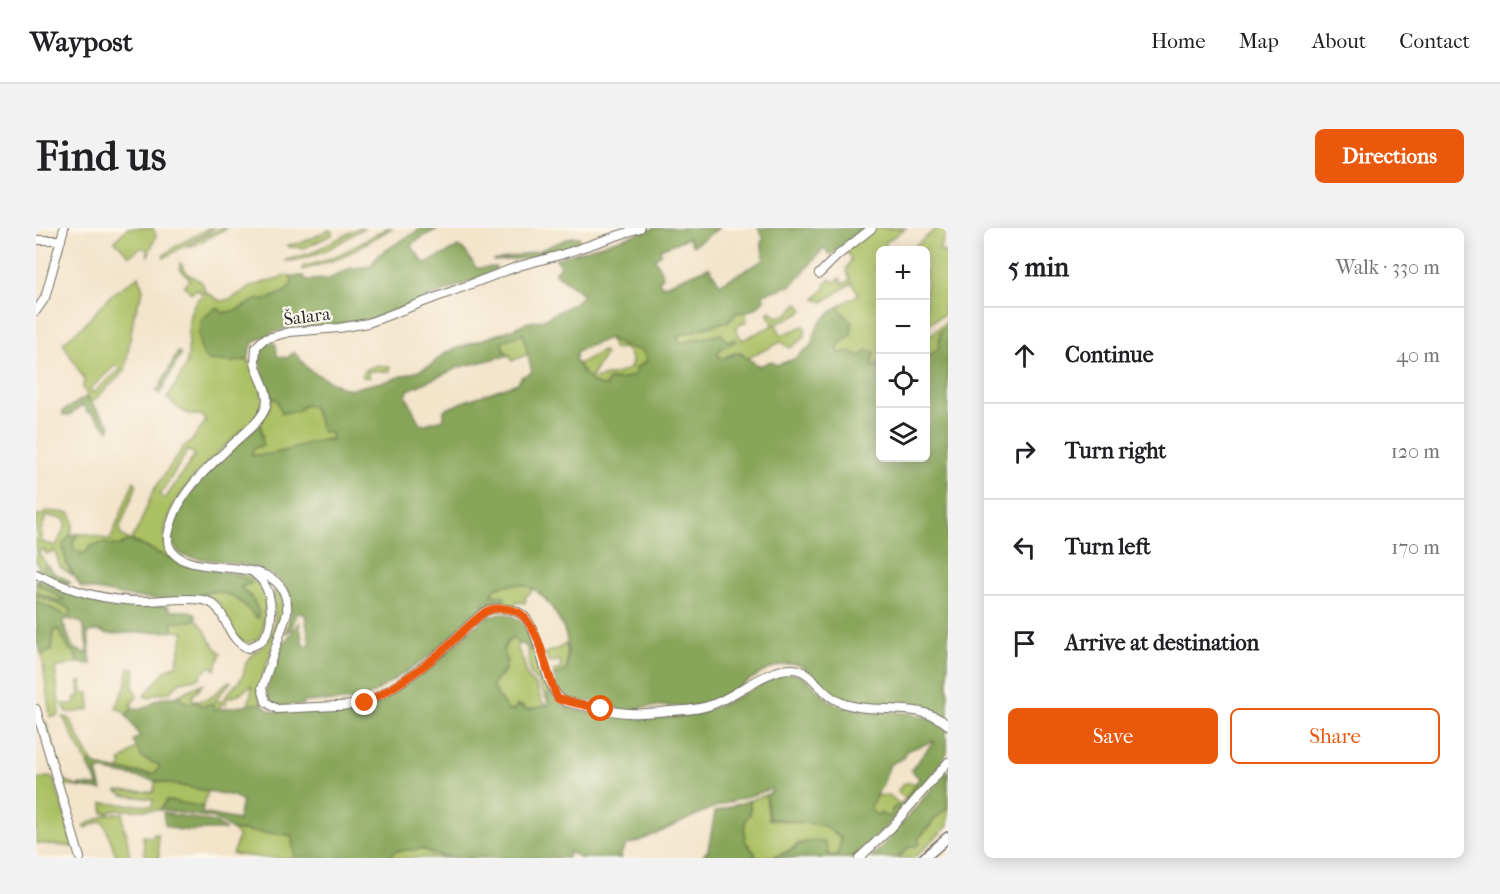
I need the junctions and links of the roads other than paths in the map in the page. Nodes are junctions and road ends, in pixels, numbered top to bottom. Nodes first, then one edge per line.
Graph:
1 (64, 228) edge
2 (640, 228) edge
3 (872, 228) edge
4 (36, 240) edge
5 (61, 240) junction
6 (819, 274) dead end
7 (36, 311) edge
8 (252, 571) junction
9 (36, 574) edge
10 (36, 709) edge
11 (948, 725) edge
12 (948, 762) edge
13 (948, 837) edge
14 (80, 858) edge
15 (860, 858) edge
16 (924, 858) edge

1 - 5 street
2 - 8 street, Šalara
3 - 6 street
4 - 5 street
5 - 7 street
8 - 9 street
8 - 11 street, Šalara
10 - 14 street
12 - 15 street
13 - 16 main road

